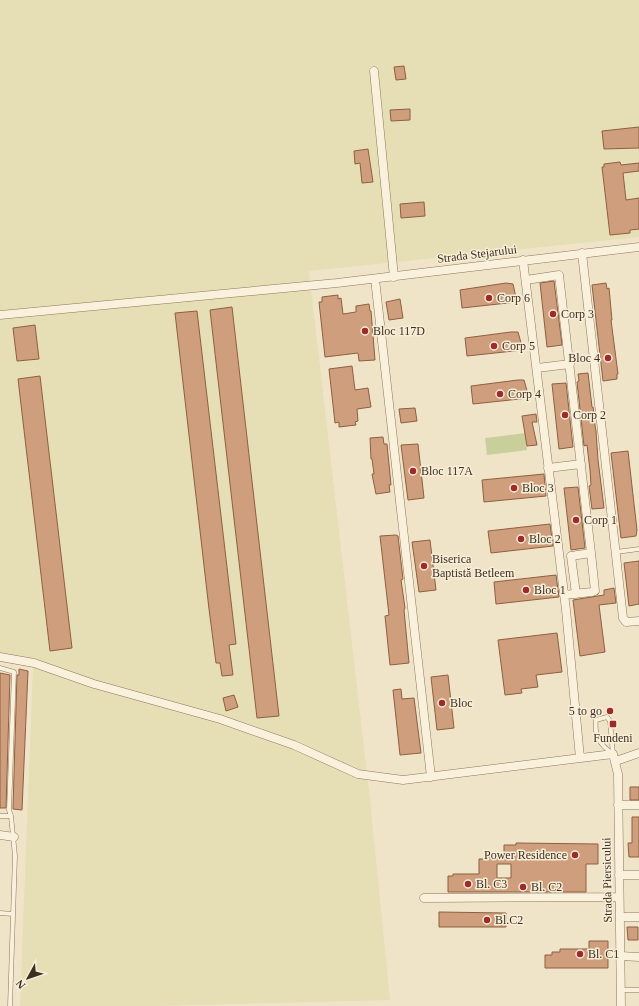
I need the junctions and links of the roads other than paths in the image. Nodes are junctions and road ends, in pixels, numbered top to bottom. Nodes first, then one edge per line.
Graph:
1 (374, 71) dead end
2 (639, 247) edge
3 (582, 253) junction
4 (523, 260) junction
5 (394, 277) junction
6 (375, 279) junction
7 (526, 280) junction
8 (0, 315) edge
9 (570, 364) junction
10 (536, 368) junction
11 (580, 464) junction
12 (548, 468) junction
13 (639, 549) edge
14 (615, 552) junction
15 (591, 553) junction
16 (576, 594) junction
17 (564, 595) junction
18 (639, 621) edge
19 (0, 657) edge
20 (0, 668) edge
21 (639, 753) edge
22 (580, 758) junction
23 (615, 758) junction
24 (431, 776) junction
25 (618, 805) junction
26 (639, 805) edge
27 (0, 816) edge
28 (11, 816) junction
29 (0, 835) edge
30 (14, 837) junction
31 (639, 875) edge
32 (619, 876) junction
33 (619, 896) junction
34 (424, 898) dead end
35 (0, 913) edge
36 (13, 914) junction
37 (622, 917) junction
38 (639, 917) edge
39 (620, 956) junction
40 (639, 957) edge
41 (621, 990) junction
42 (639, 990) edge
43 (10, 1006) edge
44 (621, 1006) edge

1 - 5 street
2 - 3 street, Strada Stejarului
3 - 4 street, Strada Stejarului
3 - 14 street
4 - 5 street, Strada Stejarului
4 - 7 street
5 - 6 street, Strada Stejarului
6 - 8 street, Strada Stejarului
6 - 24 street
7 - 9 street
7 - 10 street
9 - 10 street
9 - 11 street
10 - 12 street
11 - 12 street
11 - 15 street
12 - 17 street
13 - 14 lane
14 - 18 street
15 - 16 street
15 - 16 street
16 - 17 street
17 - 22 street
19 - 24 street
20 - 28 lane
21 - 23 street
22 - 23 street
22 - 24 street
23 - 23 lane
23 - 25 street, Strada Piersicului
25 - 26 street
25 - 32 street, Strada Piersicului
27 - 28 lane
28 - 30 lane
29 - 30 street
30 - 36 lane
31 - 32 street
32 - 33 street, Strada Piersicului
33 - 34 street
33 - 37 street, Strada Piersicului
35 - 36 lane
36 - 43 lane
37 - 38 street, Strada Piersicului
37 - 39 street, Strada Piersicului
39 - 40 street
39 - 41 street, Strada Piersicului
41 - 42 lane
41 - 44 street, Strada Piersicului

